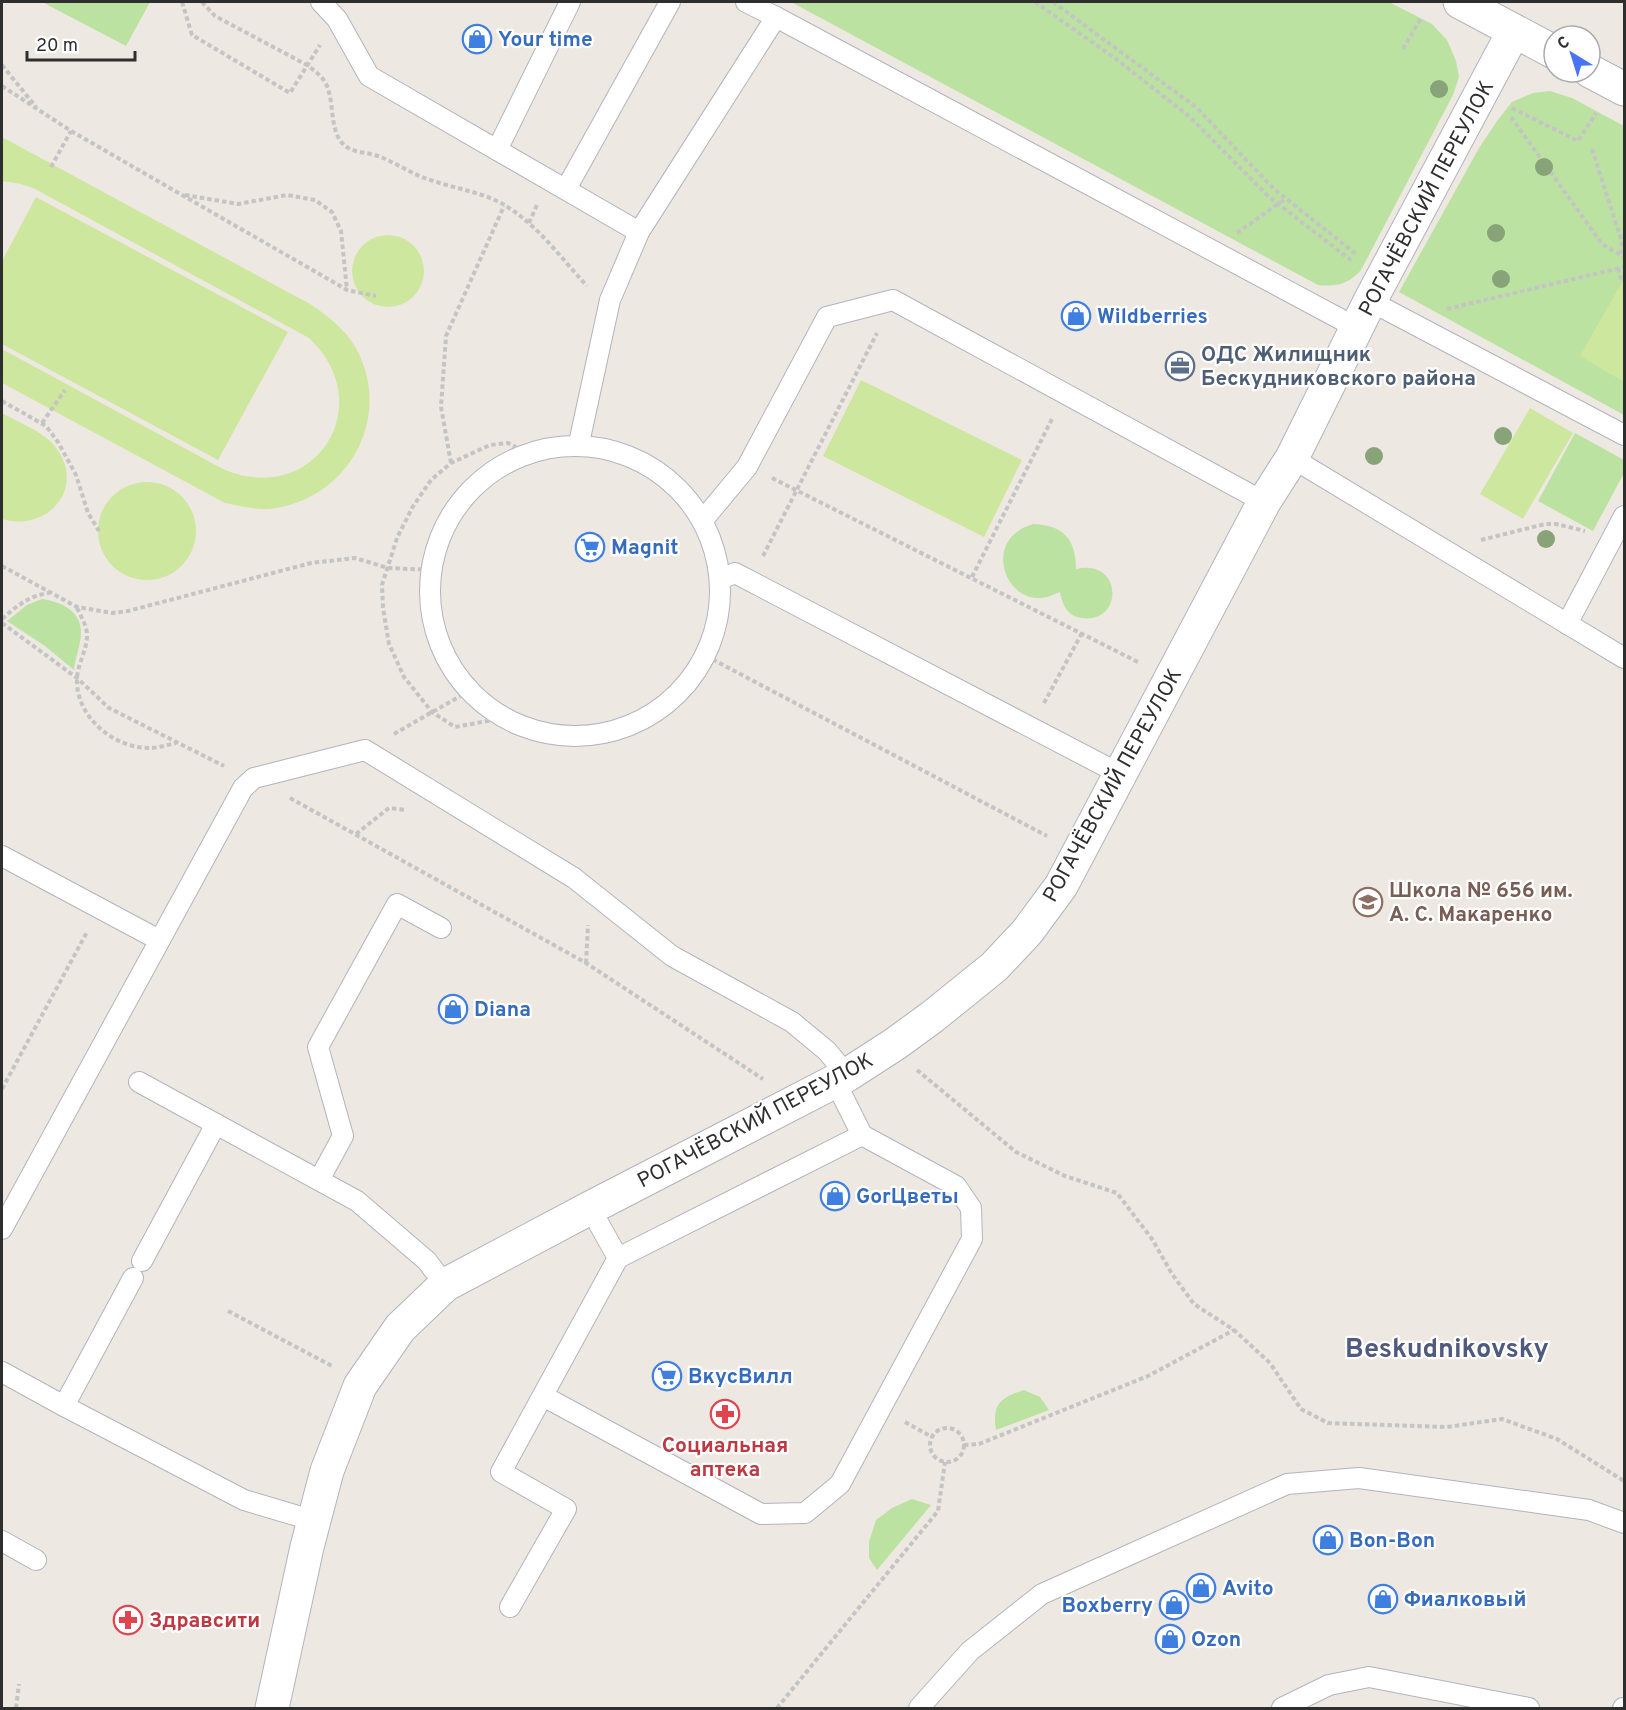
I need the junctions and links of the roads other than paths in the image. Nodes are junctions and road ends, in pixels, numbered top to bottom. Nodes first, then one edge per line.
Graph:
1 (321, 2) edge
2 (570, 2) edge
3 (670, 2) edge
4 (746, 2) edge
5 (1460, 2) edge
6 (776, 18) junction
7 (1514, 31) junction
8 (1542, 46) edge
9 (1602, 77) edge
10 (1624, 89) edge
11 (497, 150) junction
12 (566, 189) junction
13 (639, 232) junction
14 (1364, 314) junction
15 (1624, 435) edge
16 (579, 443) junction
17 (1292, 458) junction
18 (1264, 502) junction
19 (1624, 516) edge
20 (703, 520) junction
21 (721, 579) junction
22 (1568, 624) junction
23 (1624, 658) edge
24 (1120, 774) junction
25 (2, 856) edge
26 (441, 928) dead end
27 (159, 940) junction
28 (841, 1078) junction
29 (140, 1082) dead end
30 (216, 1124) junction
31 (862, 1136) junction
32 (319, 1180) junction
33 (590, 1208) junction
34 (2, 1229) edge
35 (618, 1258) junction
36 (142, 1261) dead end
37 (133, 1278) dead end
38 (445, 1285) junction
39 (2, 1372) edge
40 (543, 1396) junction
41 (64, 1406) junction
42 (315, 1521) junction
43 (1624, 1523) edge
44 (2, 1541) edge
45 (36, 1560) dead end
46 (510, 1607) dead end
47 (272, 1708) edge
48 (919, 1708) edge
49 (1282, 1708) edge
50 (1529, 1708) edge

1 - 11 lane
2 - 11 lane
3 - 12 lane
4 - 6 lane
5 - 7 street
6 - 13 lane
6 - 14 lane
7 - 8 street
7 - 14 street, РОГАЧЁВСКИЙ ПЕРЕУЛОК
9 - 10 street
11 - 12 lane
12 - 13 lane
13 - 16 lane
14 - 15 lane
14 - 17 street, РОГАЧЁВСКИЙ ПЕРЕУЛОК
16 - 20 lane
16 - 21 lane
17 - 18 street, РОГАЧЁВСКИЙ ПЕРЕУЛОК
17 - 22 lane
18 - 20 lane
18 - 24 street, РОГАЧЁВСКИЙ ПЕРЕУЛОК
19 - 22 lane
20 - 21 lane
21 - 24 lane
22 - 23 lane
24 - 28 street, РОГАЧЁВСКИЙ ПЕРЕУЛОК
25 - 27 lane
26 - 32 lane
27 - 28 lane
27 - 34 lane
28 - 31 lane
28 - 33 street, РОГАЧЁВСКИЙ ПЕРЕУЛОК
29 - 30 lane
30 - 32 lane
30 - 36 lane
31 - 35 lane
31 - 40 lane
32 - 38 lane
33 - 35 lane
33 - 38 street, РОГАЧЁВСКИЙ ПЕРЕУЛОК
35 - 40 lane
37 - 41 lane
38 - 42 street, РОГАЧЁВСКИЙ ПЕРЕУЛОК
39 - 41 lane
40 - 46 lane
41 - 42 lane
42 - 47 street, РОГАЧЁВСКИЙ ПЕРЕУЛОК
43 - 48 lane
44 - 45 lane
49 - 50 lane

